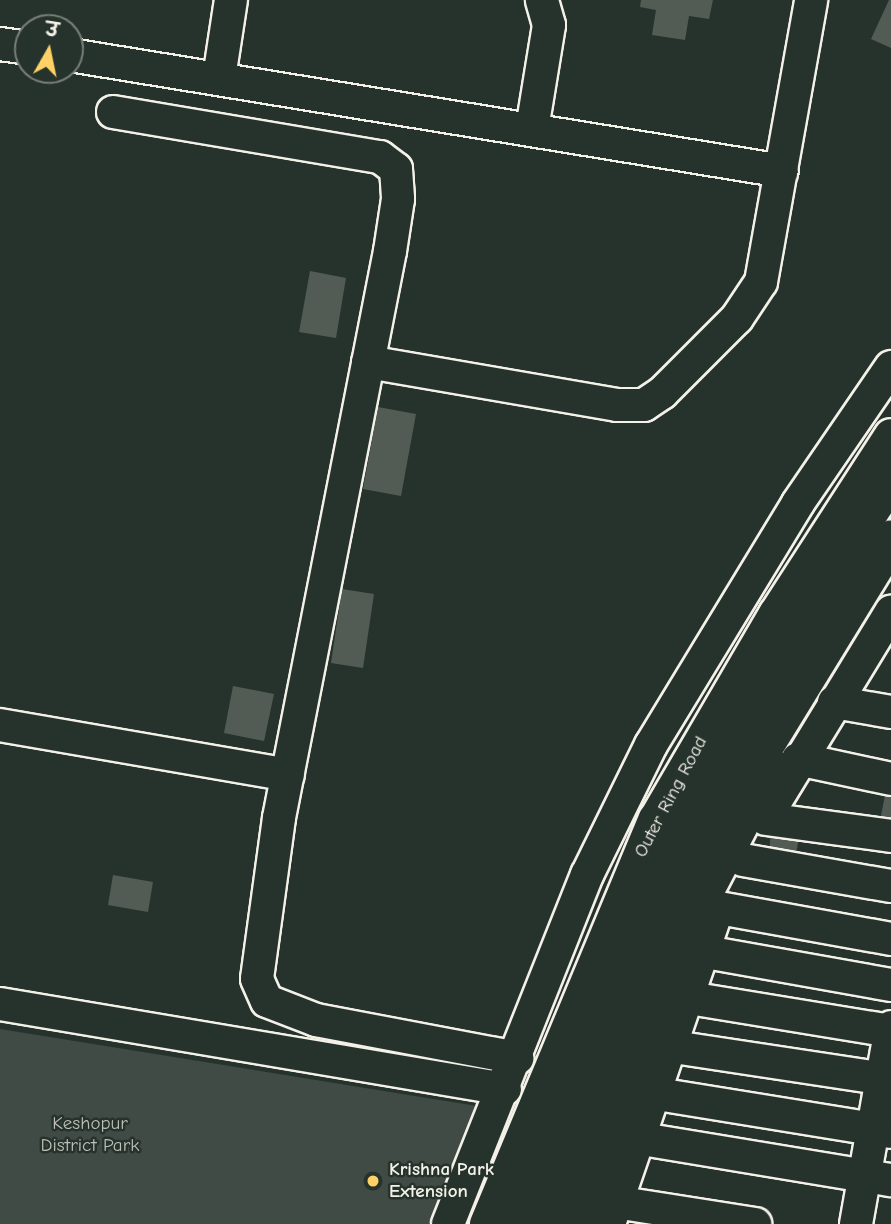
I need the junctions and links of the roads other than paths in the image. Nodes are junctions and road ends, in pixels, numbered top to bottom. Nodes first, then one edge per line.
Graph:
1 (232, 0) edge
2 (542, 0) edge
3 (811, 0) edge
4 (84, 57) edge
5 (219, 78) junction
6 (113, 112) dead end
7 (532, 129) junction
8 (782, 171) junction
9 (368, 362) junction
10 (891, 367) edge
11 (891, 435) edge
12 (891, 479) edge
13 (891, 539) edge
14 (891, 570) edge
15 (891, 612) edge
16 (835, 702) junction
17 (891, 712) edge
18 (0, 724) edge
19 (798, 759) junction
20 (288, 775) junction
21 (891, 779) edge
22 (766, 819) junction
23 (891, 836) edge
24 (744, 860) junction
25 (891, 886) edge
26 (719, 908) junction
27 (891, 939) edge
28 (700, 951) junction
29 (891, 985) edge
30 (683, 997) junction
31 (0, 1004) edge
32 (891, 1030) edge
33 (667, 1046) junction
34 (517, 1058) junction
35 (886, 1079) edge
36 (505, 1089) junction
37 (651, 1093) junction
38 (881, 1130) edge
39 (636, 1138) junction
40 (877, 1178) edge
41 (612, 1213) edge
42 (448, 1224) edge
43 (486, 1224) edge
44 (517, 1224) edge
45 (552, 1224) edge
46 (579, 1224) edge
47 (755, 1224) edge
48 (856, 1224) edge

1 - 5 street
2 - 7 street
3 - 8 street
4 - 5 street
5 - 7 street
6 - 9 street
7 - 8 street
8 - 9 street
9 - 20 street
10 - 34 street
11 - 43 street, Outer Ring Road
12 - 44 main road, Outer Ring Road
13 - 45 main road
14 - 46 street
15 - 16 street
16 - 17 street
16 - 19 street
18 - 20 street
19 - 21 street
19 - 22 street
20 - 34 street
22 - 23 street
22 - 24 street
24 - 25 street
24 - 26 street
26 - 27 street
26 - 28 street
28 - 29 street
28 - 30 street
30 - 32 street
30 - 33 street
31 - 36 street
32 - 35 street
33 - 35 street
33 - 37 street
34 - 36 street
35 - 38 street
36 - 42 street
37 - 38 street
37 - 39 street
38 - 40 street
39 - 40 street
39 - 41 street
40 - 48 street
41 - 47 street

